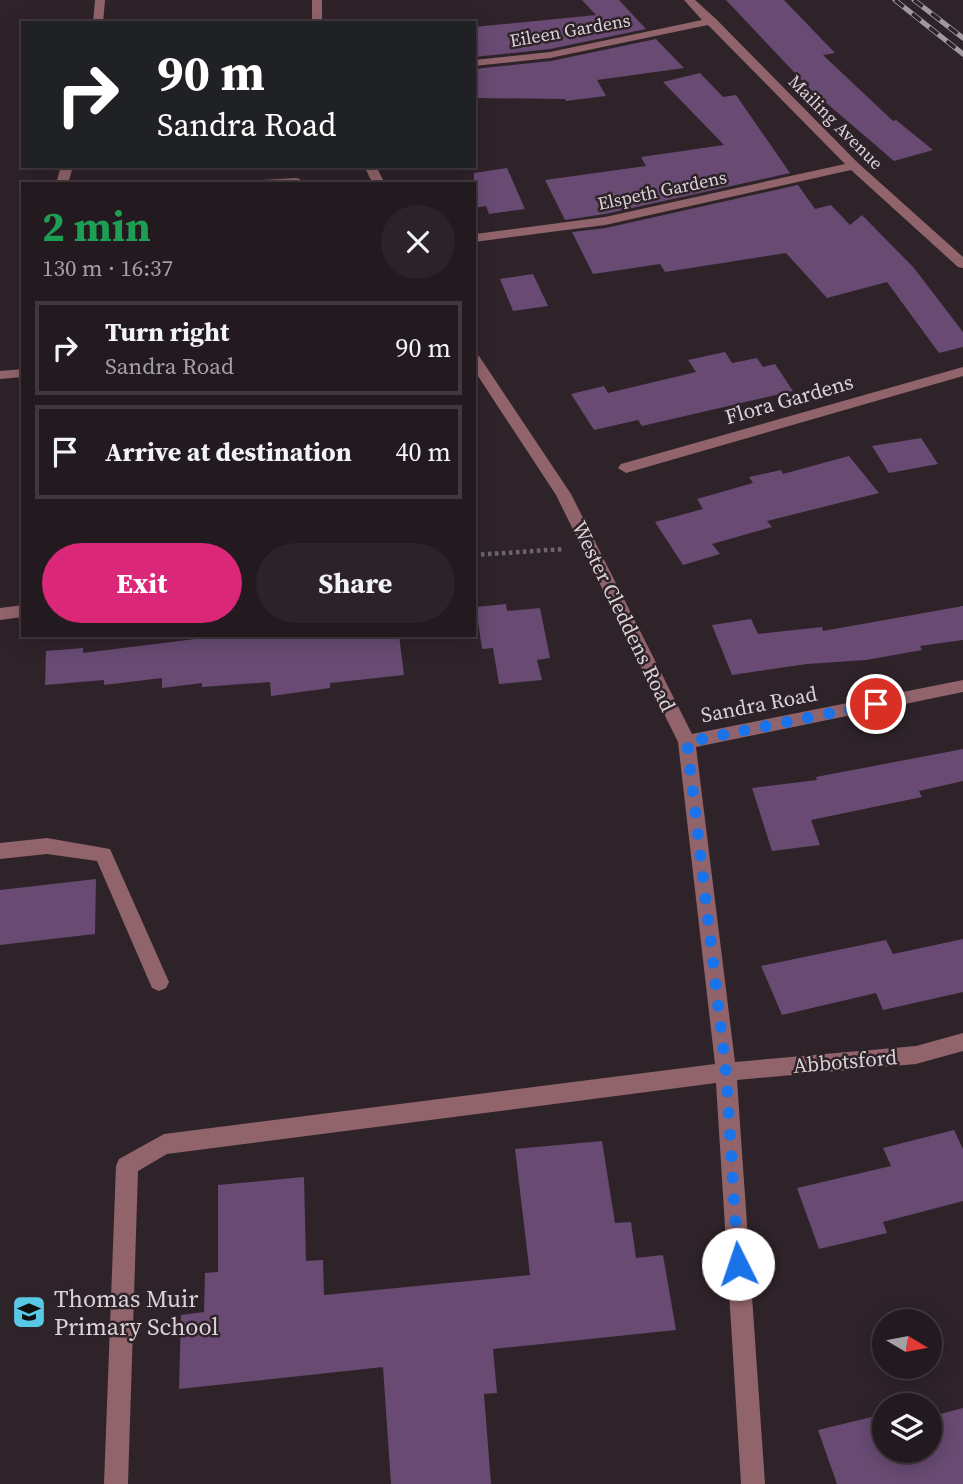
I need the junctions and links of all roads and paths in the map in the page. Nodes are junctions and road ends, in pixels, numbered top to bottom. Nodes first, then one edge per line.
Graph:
1 (100, 0) edge
2 (317, 0) edge
3 (689, 0) edge
4 (98, 21) edge
5 (317, 21) edge
6 (712, 21) junction
7 (476, 63) edge
8 (854, 166) junction
9 (476, 238) edge
10 (963, 264) edge
11 (476, 362) edge
12 (963, 371) edge
13 (21, 373) edge
14 (0, 375) edge
15 (626, 468) dead end
16 (590, 548) junction
17 (476, 555) edge
18 (21, 611) edge
19 (0, 614) edge
20 (963, 686) edge
21 (687, 742) junction
22 (0, 850) edge
23 (159, 982) dead end
24 (963, 1042) edge
25 (726, 1072) junction
26 (116, 1484) edge
27 (753, 1484) edge

1 - 4 street
2 - 5 street
3 - 6 street, Mailing Avenue
6 - 7 street, Eileen Gardens
6 - 8 street, Mailing Avenue
8 - 9 street, Elspeth Gardens
8 - 10 street, Mailing Avenue
11 - 16 street, Wester Cleddens Road
12 - 15 street, Flora Gardens
13 - 14 street
16 - 17 path
16 - 21 street, Wester Cleddens Road
18 - 19 street
20 - 21 street, Sandra Road
21 - 25 street, Wester Cleddens Road
22 - 23 street
24 - 25 street, Abbotsford
25 - 26 street, Abbotsford
25 - 27 street, Wester Cleddens Road

